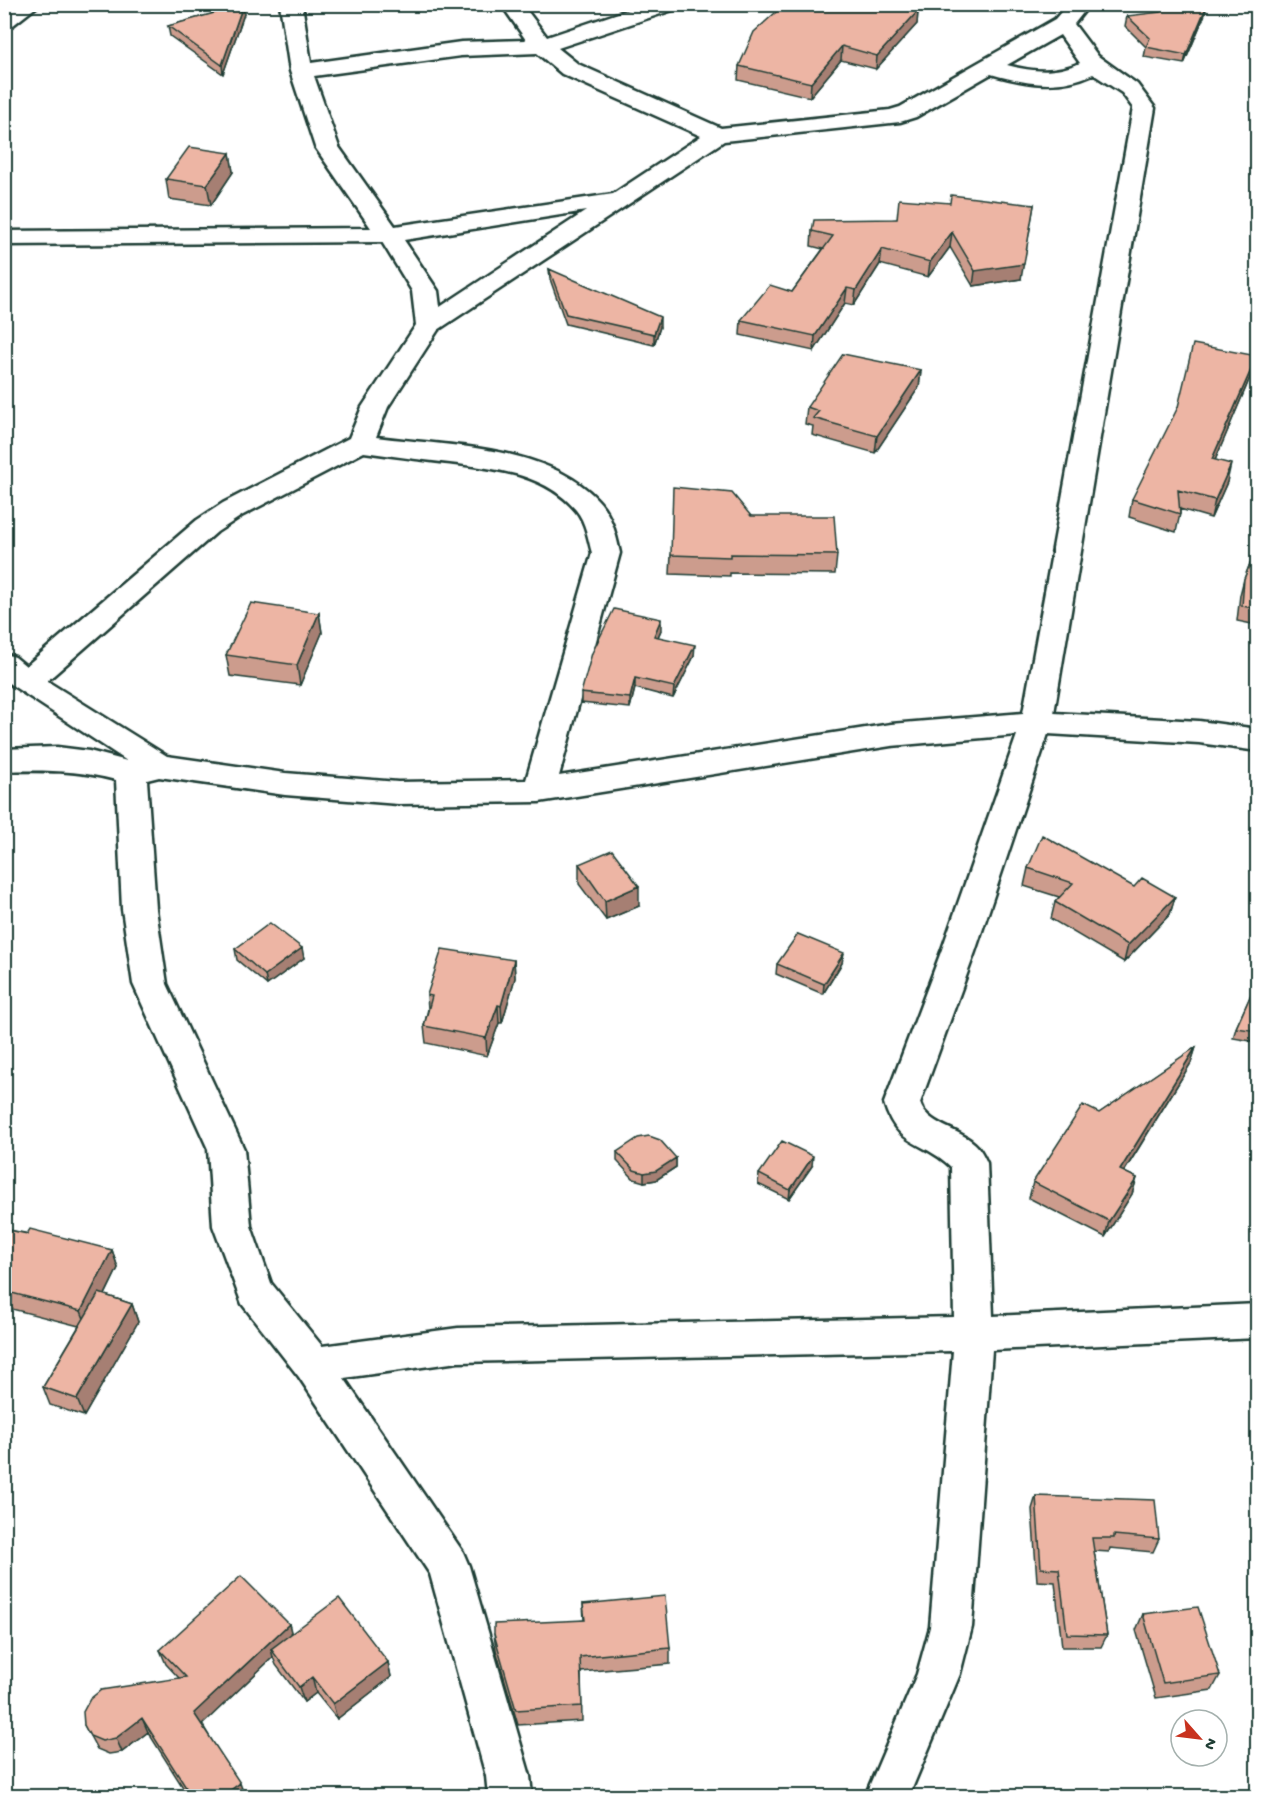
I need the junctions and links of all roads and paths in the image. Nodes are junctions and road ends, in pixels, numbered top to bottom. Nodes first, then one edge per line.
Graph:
1 (30, 4) edge
2 (291, 4) edge
3 (511, 4) edge
4 (668, 4) edge
5 (1080, 4) edge
6 (4, 21) edge
7 (1063, 24) junction
8 (542, 46) junction
9 (1094, 65) junction
10 (990, 67) junction
11 (301, 71) junction
12 (718, 135) junction
13 (621, 198) junction
14 (387, 235) junction
15 (4, 238) edge
16 (429, 325) junction
17 (360, 443) junction
18 (15, 673) edge
19 (1037, 723) junction
20 (1257, 740) edge
21 (4, 760) edge
22 (145, 770) junction
23 (539, 791) junction
24 (1257, 1321) edge
25 (974, 1334) junction
26 (313, 1365) junction
27 (510, 1797) edge
28 (887, 1797) edge

1 - 6 street
2 - 11 street
3 - 8 street
4 - 8 street
5 - 7 street
7 - 9 street
7 - 10 street
8 - 11 street
8 - 12 street
9 - 10 street
9 - 19 street
10 - 12 street
11 - 14 street
12 - 13 street
13 - 14 street
13 - 16 street
14 - 15 street
14 - 16 street
16 - 17 street
17 - 18 street
17 - 23 street
18 - 22 street
19 - 20 street
19 - 23 street
19 - 25 street
21 - 22 street
22 - 23 street
22 - 26 street
24 - 25 street
25 - 26 street
25 - 28 street
26 - 27 street

